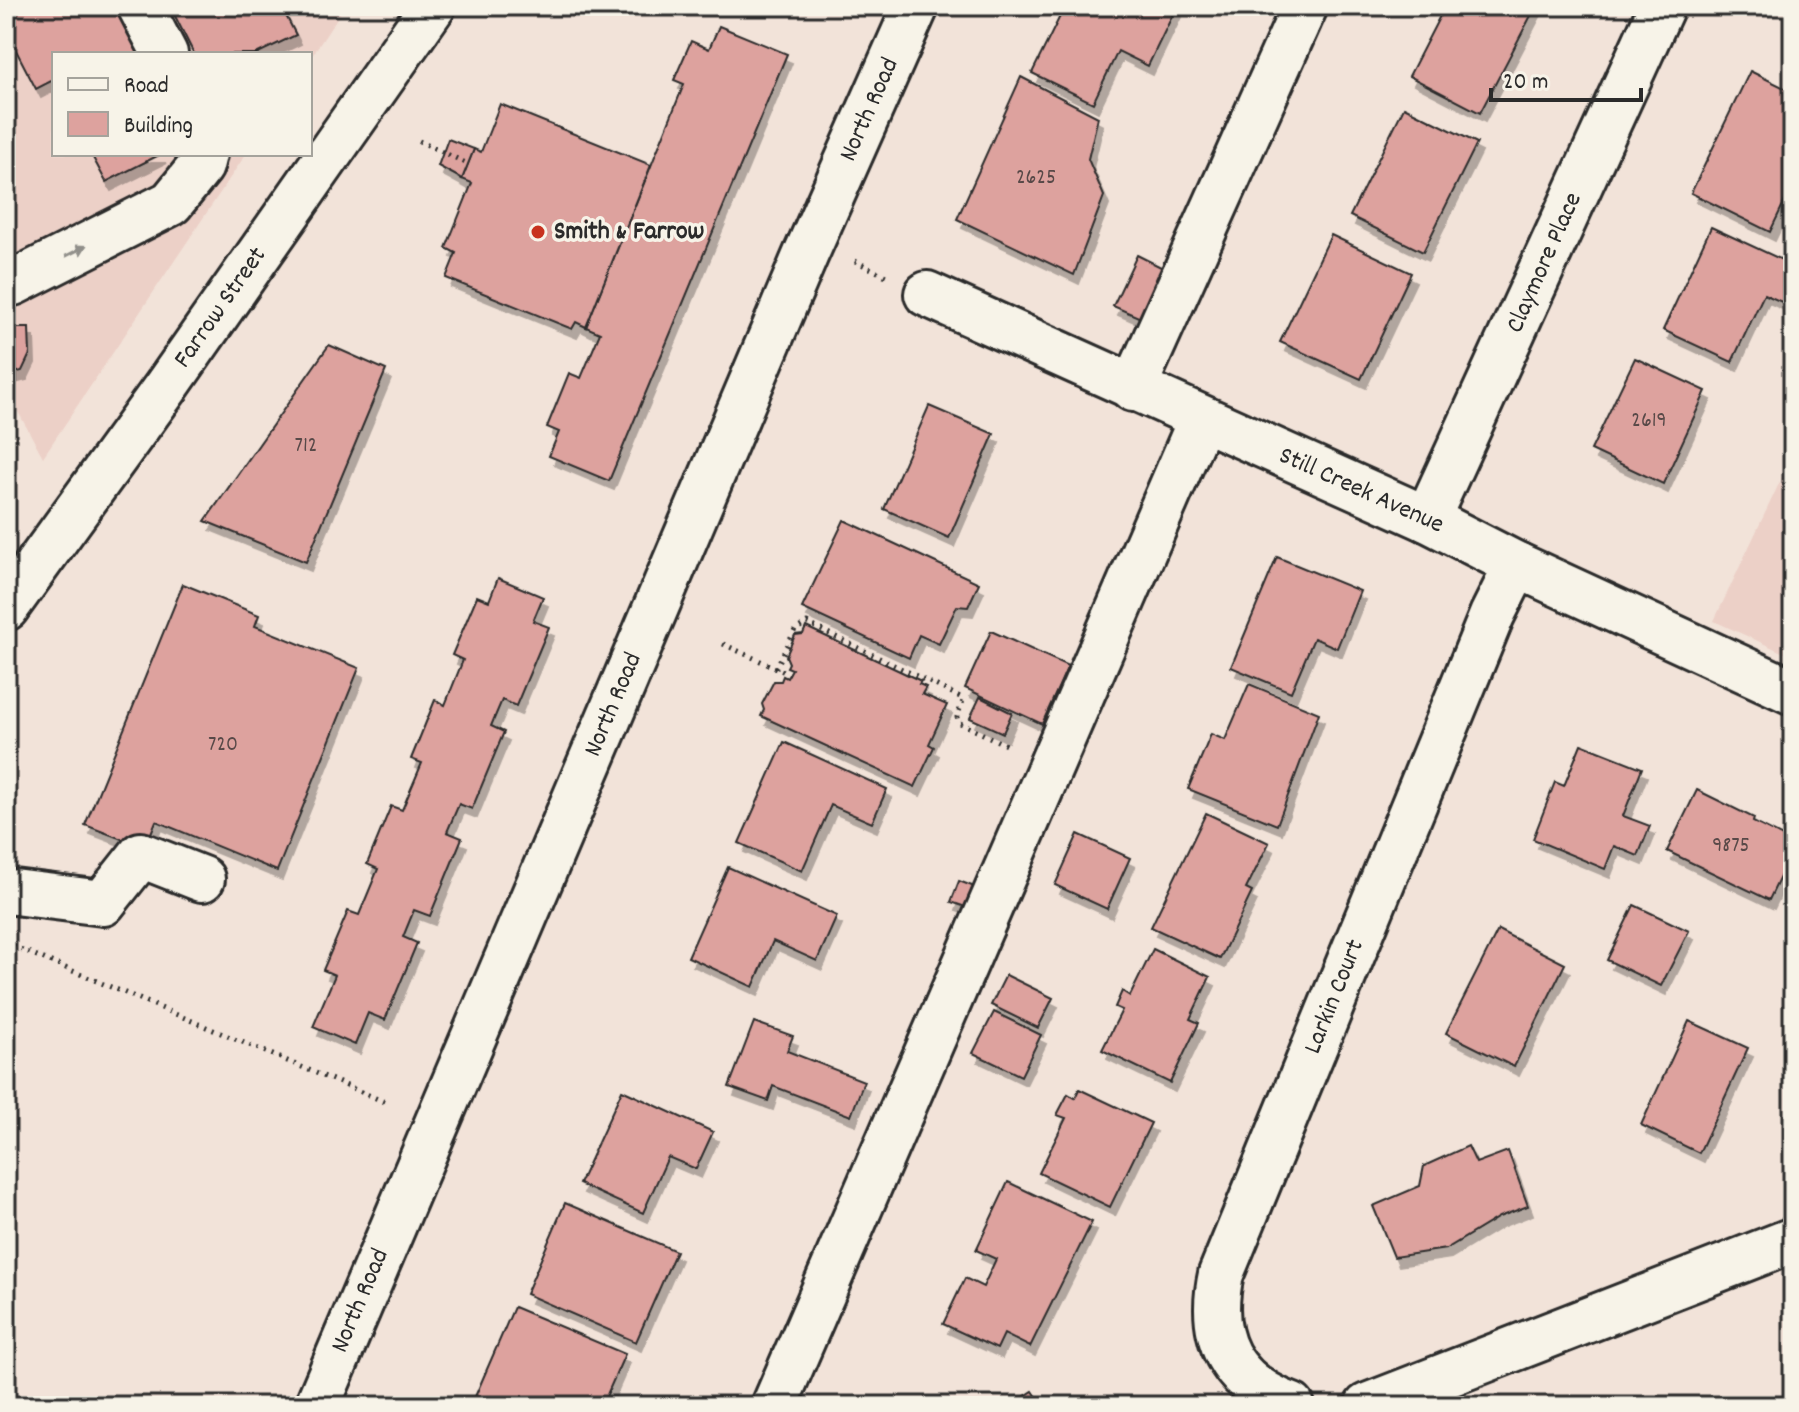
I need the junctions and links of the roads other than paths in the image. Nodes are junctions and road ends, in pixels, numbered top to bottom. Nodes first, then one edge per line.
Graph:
1 (140, 6) edge
2 (433, 6) edge
3 (1305, 6) edge
4 (1662, 6) edge
5 (907, 9) edge
6 (164, 52) edge
7 (204, 156) edge
8 (6, 281) edge
9 (927, 294) road end
10 (1133, 389) junction
11 (1201, 419) junction
12 (1427, 519) junction
13 (1517, 565) junction
14 (6, 608) edge
15 (1793, 692) edge
16 (202, 879) dead end
17 (6, 891) edge
18 (1793, 1240) edge
19 (317, 1406) edge
20 (774, 1406) edge
21 (1292, 1406) edge
22 (1367, 1406) edge

1 - 6 street
2 - 14 street, Farrow Street
3 - 10 street
4 - 12 street, Claymore Place
5 - 19 street, North Road
8 -> 7 street
9 - 10 street, Still Creek Avenue
10 - 11 street, Still Creek Avenue
11 - 12 street, Still Creek Avenue
11 - 20 street
12 - 13 street, Still Creek Avenue
13 - 15 street, Still Creek Avenue
13 - 21 street, Larkin Court
16 - 17 street
18 - 22 street

